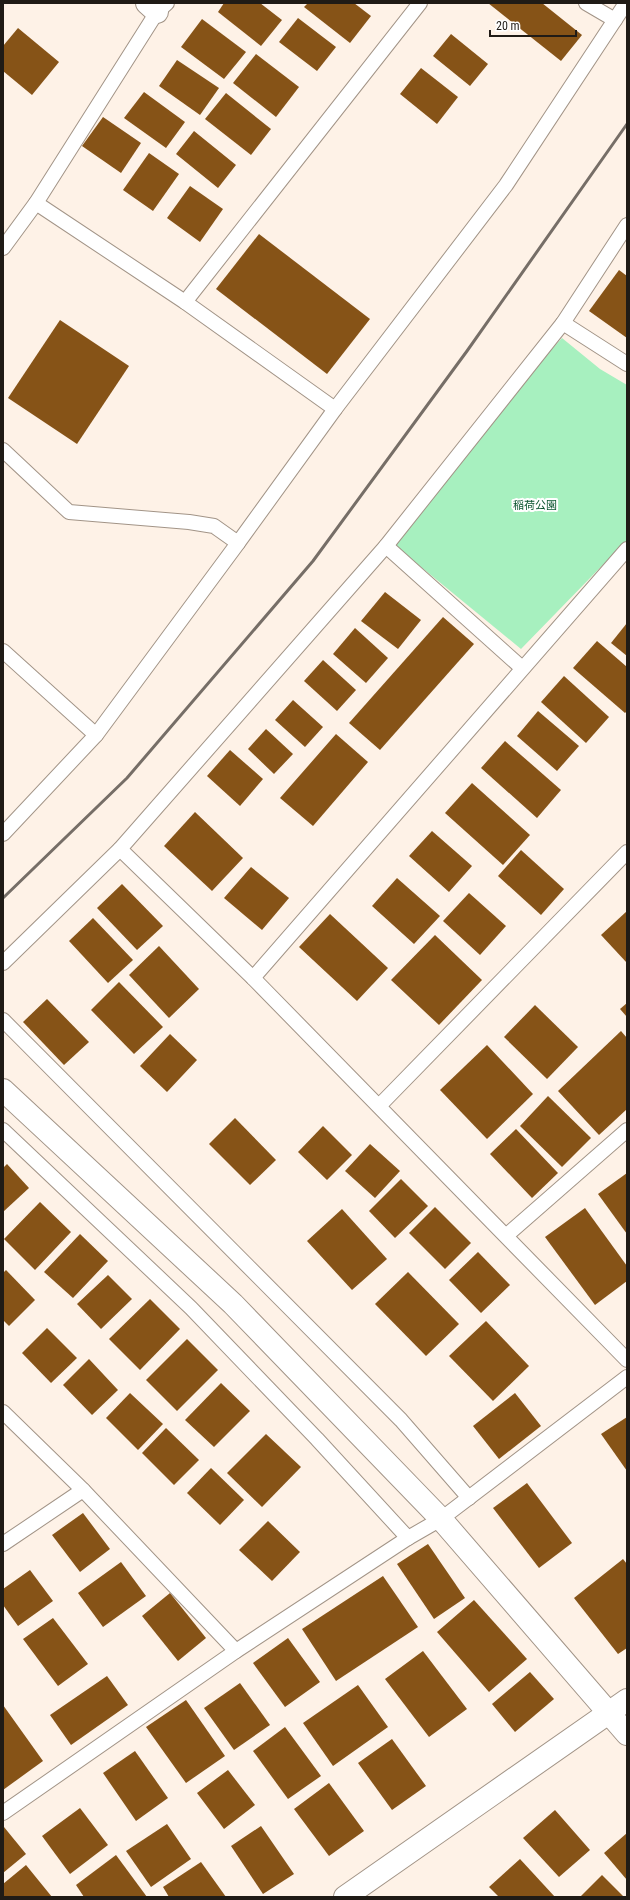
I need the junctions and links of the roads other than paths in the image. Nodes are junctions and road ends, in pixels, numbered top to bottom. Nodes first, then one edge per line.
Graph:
1 (420, 3) edge
2 (586, 3) edge
3 (626, 3) edge
4 (157, 6) edge
5 (615, 20) junction
6 (36, 203) junction
7 (627, 225) edge
8 (3, 248) edge
9 (185, 302) junction
10 (563, 323) junction
11 (627, 364) edge
12 (335, 410) junction
13 (3, 450) edge
14 (238, 543) junction
15 (386, 546) junction
16 (627, 549) edge
17 (3, 651) edge
18 (522, 668) junction
19 (96, 735) junction
20 (3, 834) edge
21 (120, 849) junction
22 (627, 852) edge
23 (3, 963) edge
24 (253, 978) junction
25 (3, 1020) edge
26 (3, 1090) edge
27 (380, 1105) junction
28 (3, 1130) edge
29 (627, 1130) edge
30 (507, 1235) junction
31 (627, 1360) edge
32 (627, 1377) edge
33 (3, 1412) edge
34 (83, 1490) junction
35 (469, 1498) junction
36 (441, 1519) junction
37 (408, 1538) junction
38 (3, 1544) edge
39 (236, 1651) junction
40 (627, 1700) edge
41 (608, 1713) junction
42 (627, 1734) edge
43 (3, 1813) edge
44 (345, 1897) edge

1 - 9 lane
2 - 5 lane
3 - 5 lane
4 - 6 lane
5 - 12 lane
6 - 8 lane
6 - 9 lane
7 - 10 lane
9 - 12 lane
10 - 11 lane
10 - 15 lane
12 - 14 lane
13 - 14 lane
14 - 19 lane
15 - 18 lane
15 - 21 lane
16 - 18 lane
17 - 19 lane
18 - 24 lane
19 - 20 lane
21 - 23 lane
21 - 24 lane
22 - 27 lane
24 - 27 lane
25 - 35 lane
26 - 36 street
27 - 30 lane
28 - 37 lane
29 - 30 lane
30 - 31 lane
32 - 35 lane
33 - 34 lane
34 - 38 lane
34 - 39 lane
35 - 36 lane
36 - 37 lane
36 - 41 street
37 - 39 lane
39 - 43 lane
40 - 41 street
41 - 42 street
41 - 44 street

